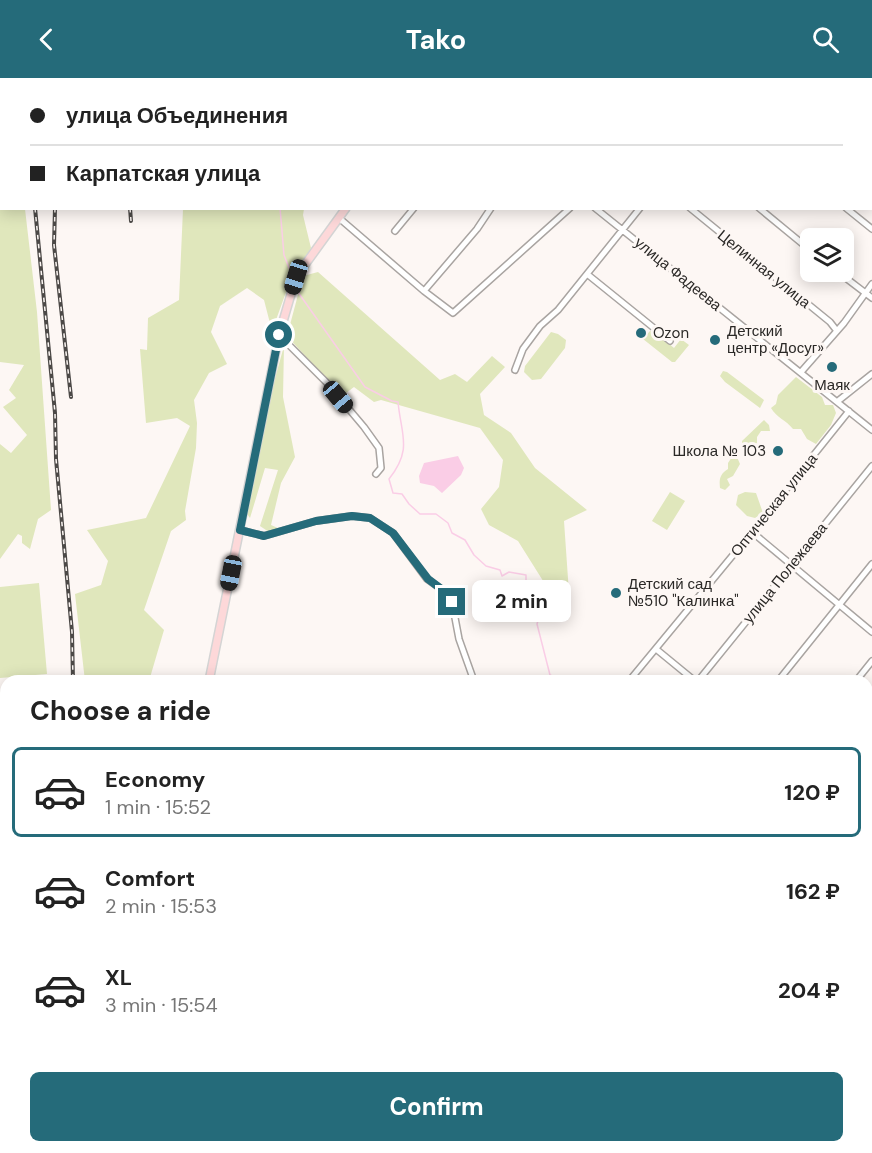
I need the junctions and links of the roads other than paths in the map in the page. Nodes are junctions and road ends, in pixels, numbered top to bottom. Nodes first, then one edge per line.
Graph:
1 (345, 210) edge
2 (412, 210) edge
3 (490, 210) edge
4 (568, 210) edge
5 (597, 210) edge
6 (638, 210) edge
7 (692, 210) edge
8 (761, 210) edge
9 (848, 210) edge
10 (339, 218) junction
11 (872, 229) edge
12 (622, 230) junction
13 (395, 231) dead end
14 (800, 242) edge
15 (587, 274) junction
16 (851, 282) edge
17 (872, 284) edge
18 (424, 291) junction
19 (866, 293) junction
20 (872, 298) edge
21 (837, 331) junction
22 (279, 335) junction
23 (670, 341) dead end
24 (515, 370) dead end
25 (801, 372) junction
26 (872, 374) edge
27 (838, 401) junction
28 (849, 411) junction
29 (872, 430) edge
30 (872, 466) edge
31 (376, 474) dead end
32 (240, 530) junction
33 (752, 532) junction
34 (872, 564) edge
35 (793, 565) junction
36 (840, 605) junction
37 (872, 632) edge
38 (656, 650) junction
39 (872, 661) edge
40 (210, 675) edge
41 (472, 675) edge
42 (633, 675) edge
43 (688, 675) edge
44 (701, 675) edge
45 (783, 675) edge
46 (861, 675) edge

1 - 10 main road
2 - 13 street
3 - 18 street
4 - 18 street
5 - 12 street, улица Фадеева
6 - 12 street
7 - 21 street, Целинная улица
8 - 14 street
9 - 11 street
10 - 18 street
10 - 22 main road
12 - 15 street
12 - 25 street, улица Фадеева
15 - 23 street
15 - 24 street
16 - 19 street
17 - 19 street
19 - 20 street
19 - 21 street
21 - 25 street
22 - 31 street
22 - 32 main road
25 - 27 street, улица Фадеева
26 - 27 street
27 - 28 street, улица Фадеева
28 - 29 street, улица Фадеева
28 - 33 street, Оптическая улица
30 - 35 street, улица Полежаева
32 - 40 main road
32 - 41 street
33 - 35 street
33 - 38 street, Оптическая улица
34 - 36 street
35 - 36 street
35 - 44 street, улица Полежаева
36 - 37 street
36 - 45 street
38 - 42 street, Оптическая улица
38 - 43 street
39 - 46 street

